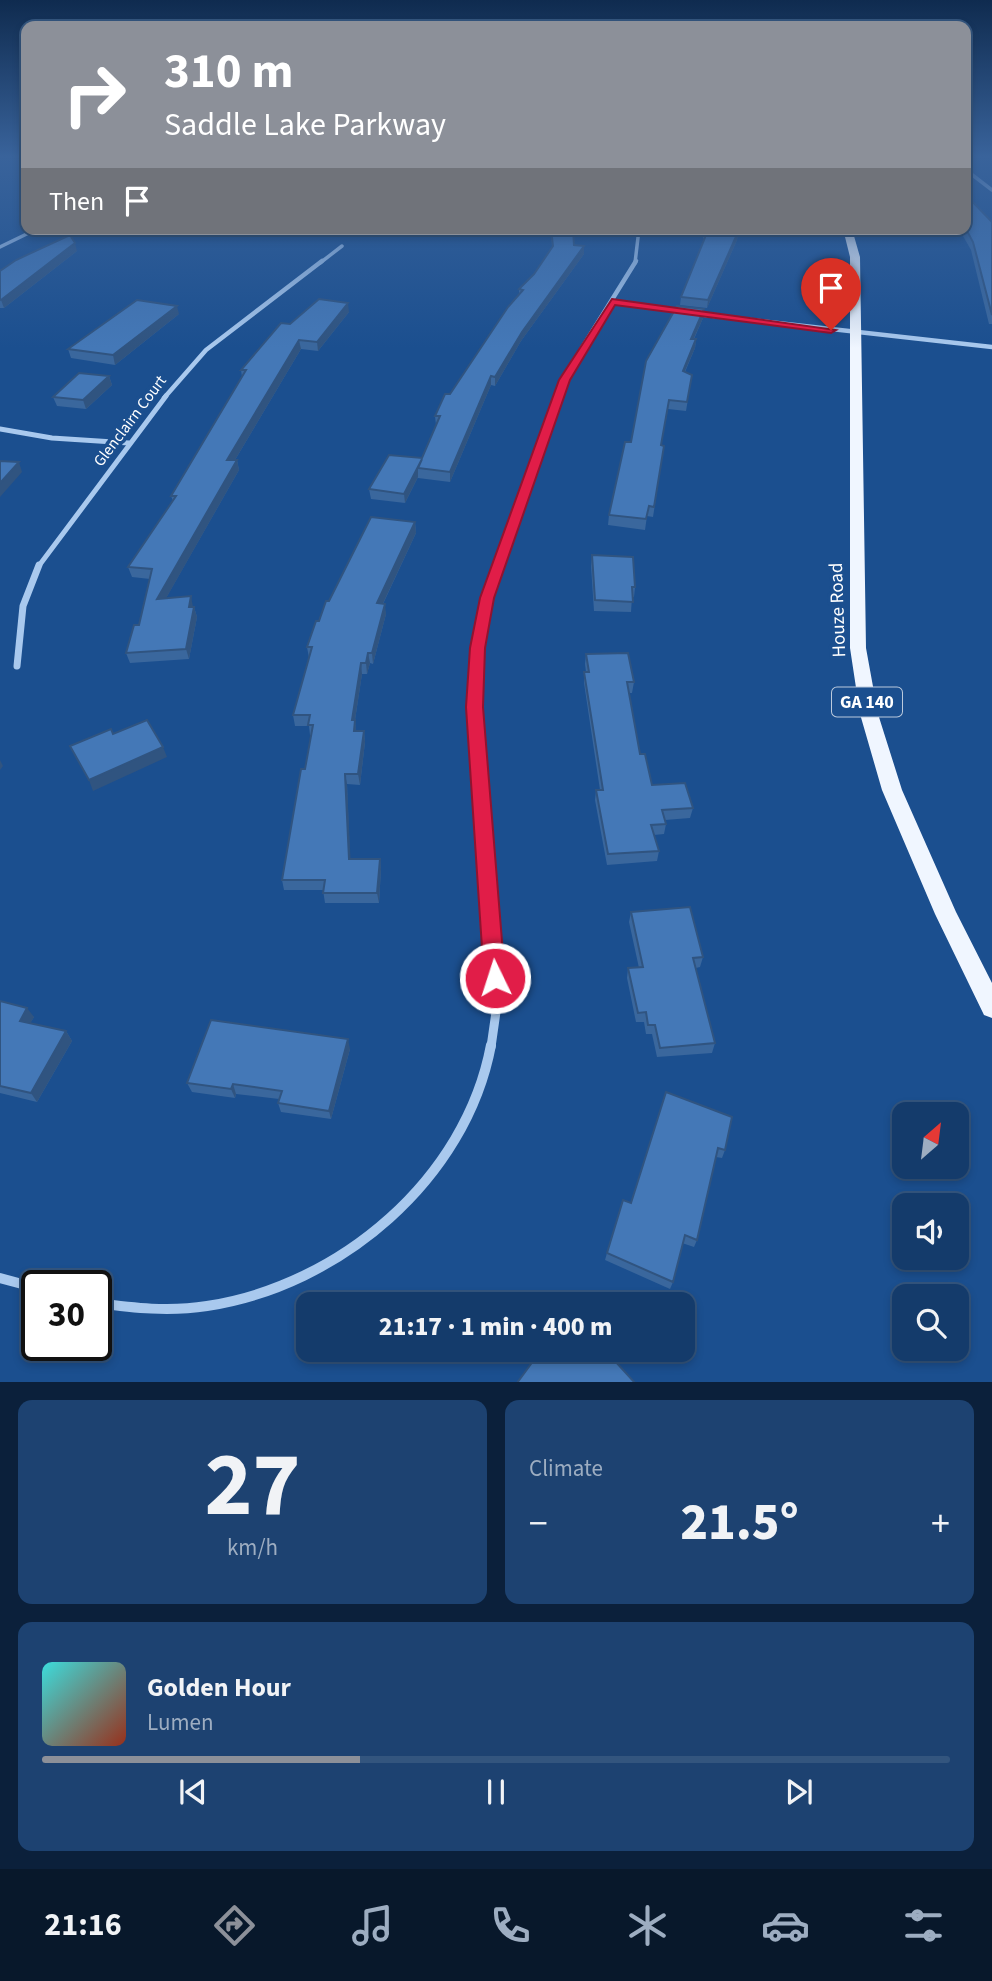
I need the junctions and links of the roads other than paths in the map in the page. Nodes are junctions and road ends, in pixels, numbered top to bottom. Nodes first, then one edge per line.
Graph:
1 (25, 235) edge
2 (639, 235) edge
3 (849, 235) edge
4 (342, 246) dead end
5 (0, 247) edge
6 (612, 302) junction
7 (856, 333) junction
8 (992, 347) edge
9 (0, 429) edge
10 (129, 443) junction
11 (18, 666) dead end
12 (992, 1007) edge
13 (0, 1278) edge
14 (21, 1284) edge
15 (112, 1305) edge

1 - 5 street
2 - 6 street
3 - 7 main road, Houze Road / GA 140
4 - 10 street, Glenclairn Court
6 - 7 street
6 - 15 street
7 - 8 street
7 - 12 main road, Houze Road / GA 140
9 - 10 street
10 - 11 street, Glenclairn Court
13 - 14 street

